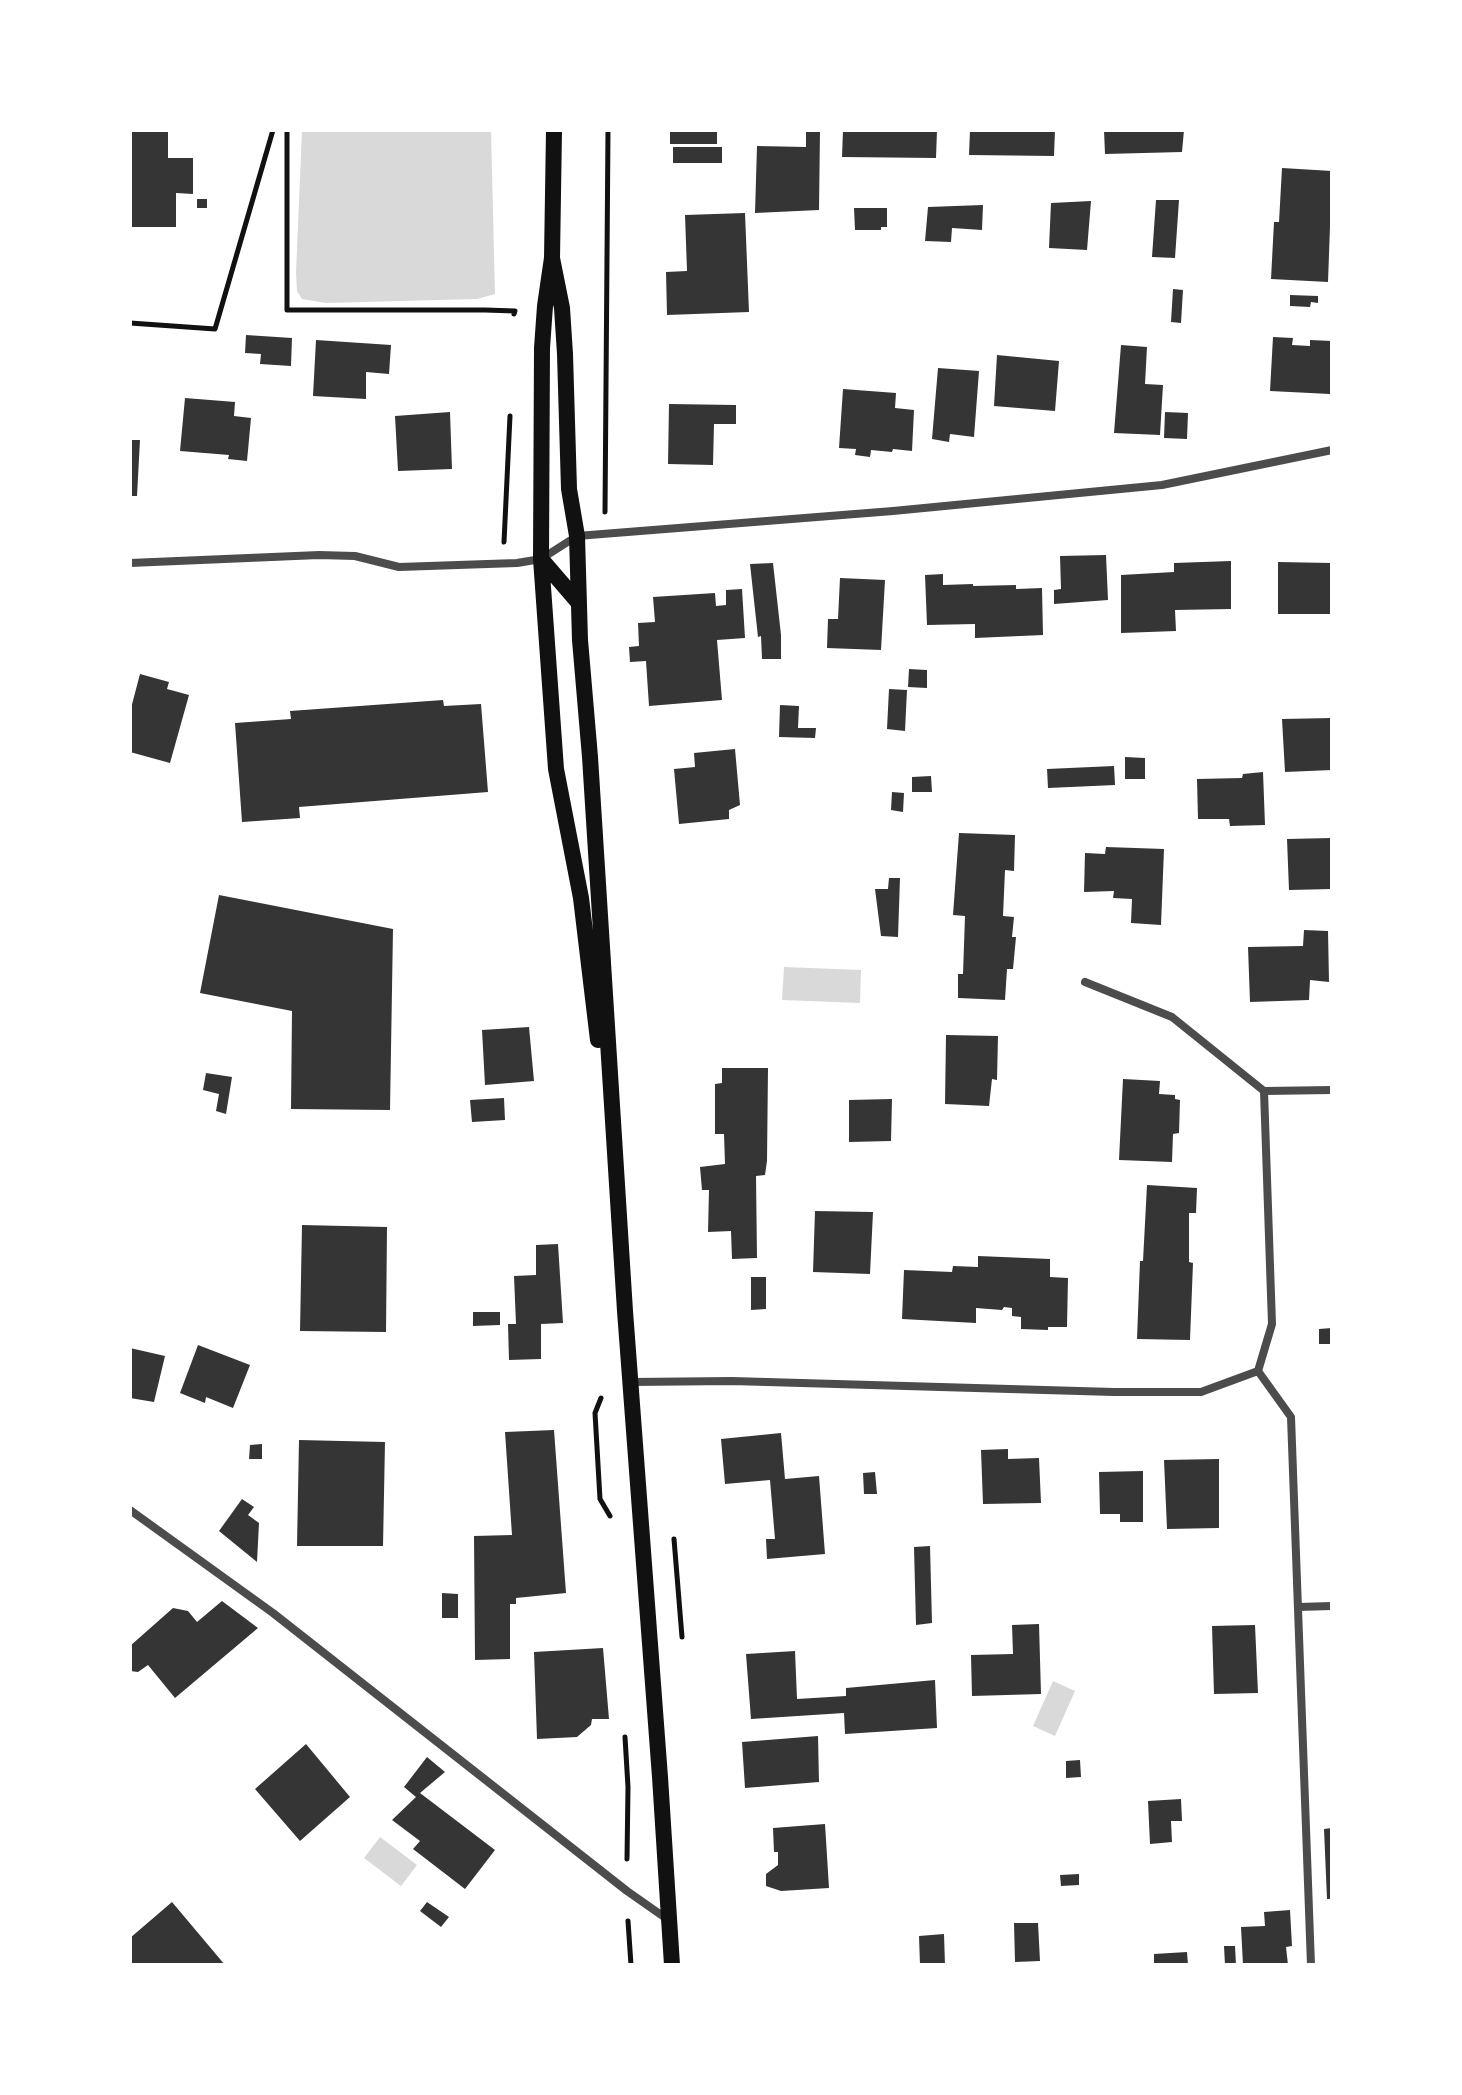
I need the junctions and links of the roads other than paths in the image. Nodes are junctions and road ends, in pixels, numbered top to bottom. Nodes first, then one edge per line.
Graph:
1 (554, 130) edge
2 (552, 258) junction
3 (1332, 450) edge
4 (577, 536) junction
5 (541, 559) junction
6 (130, 563) edge
7 (578, 602) junction
8 (1085, 982) dead end
9 (1332, 1090) edge
10 (1264, 1091) junction
11 (619, 1217) junction
12 (1258, 1371) junction
13 (631, 1382) junction
14 (130, 1510) edge
15 (1332, 1606) edge
16 (1298, 1607) junction
17 (668, 1920) junction
18 (672, 1965) edge
19 (1311, 1965) edge

1 - 2 main road
2 - 4 main road
2 - 5 main road
3 - 4 street
4 - 5 street
4 - 7 main road
5 - 6 street
5 - 7 main road
5 - 11 main road
7 - 11 main road
8 - 10 street
9 - 10 street
10 - 12 street
11 - 13 main road
12 - 13 street
12 - 16 street
13 - 17 main road
14 - 17 street
15 - 16 street
16 - 19 street
17 - 18 main road

